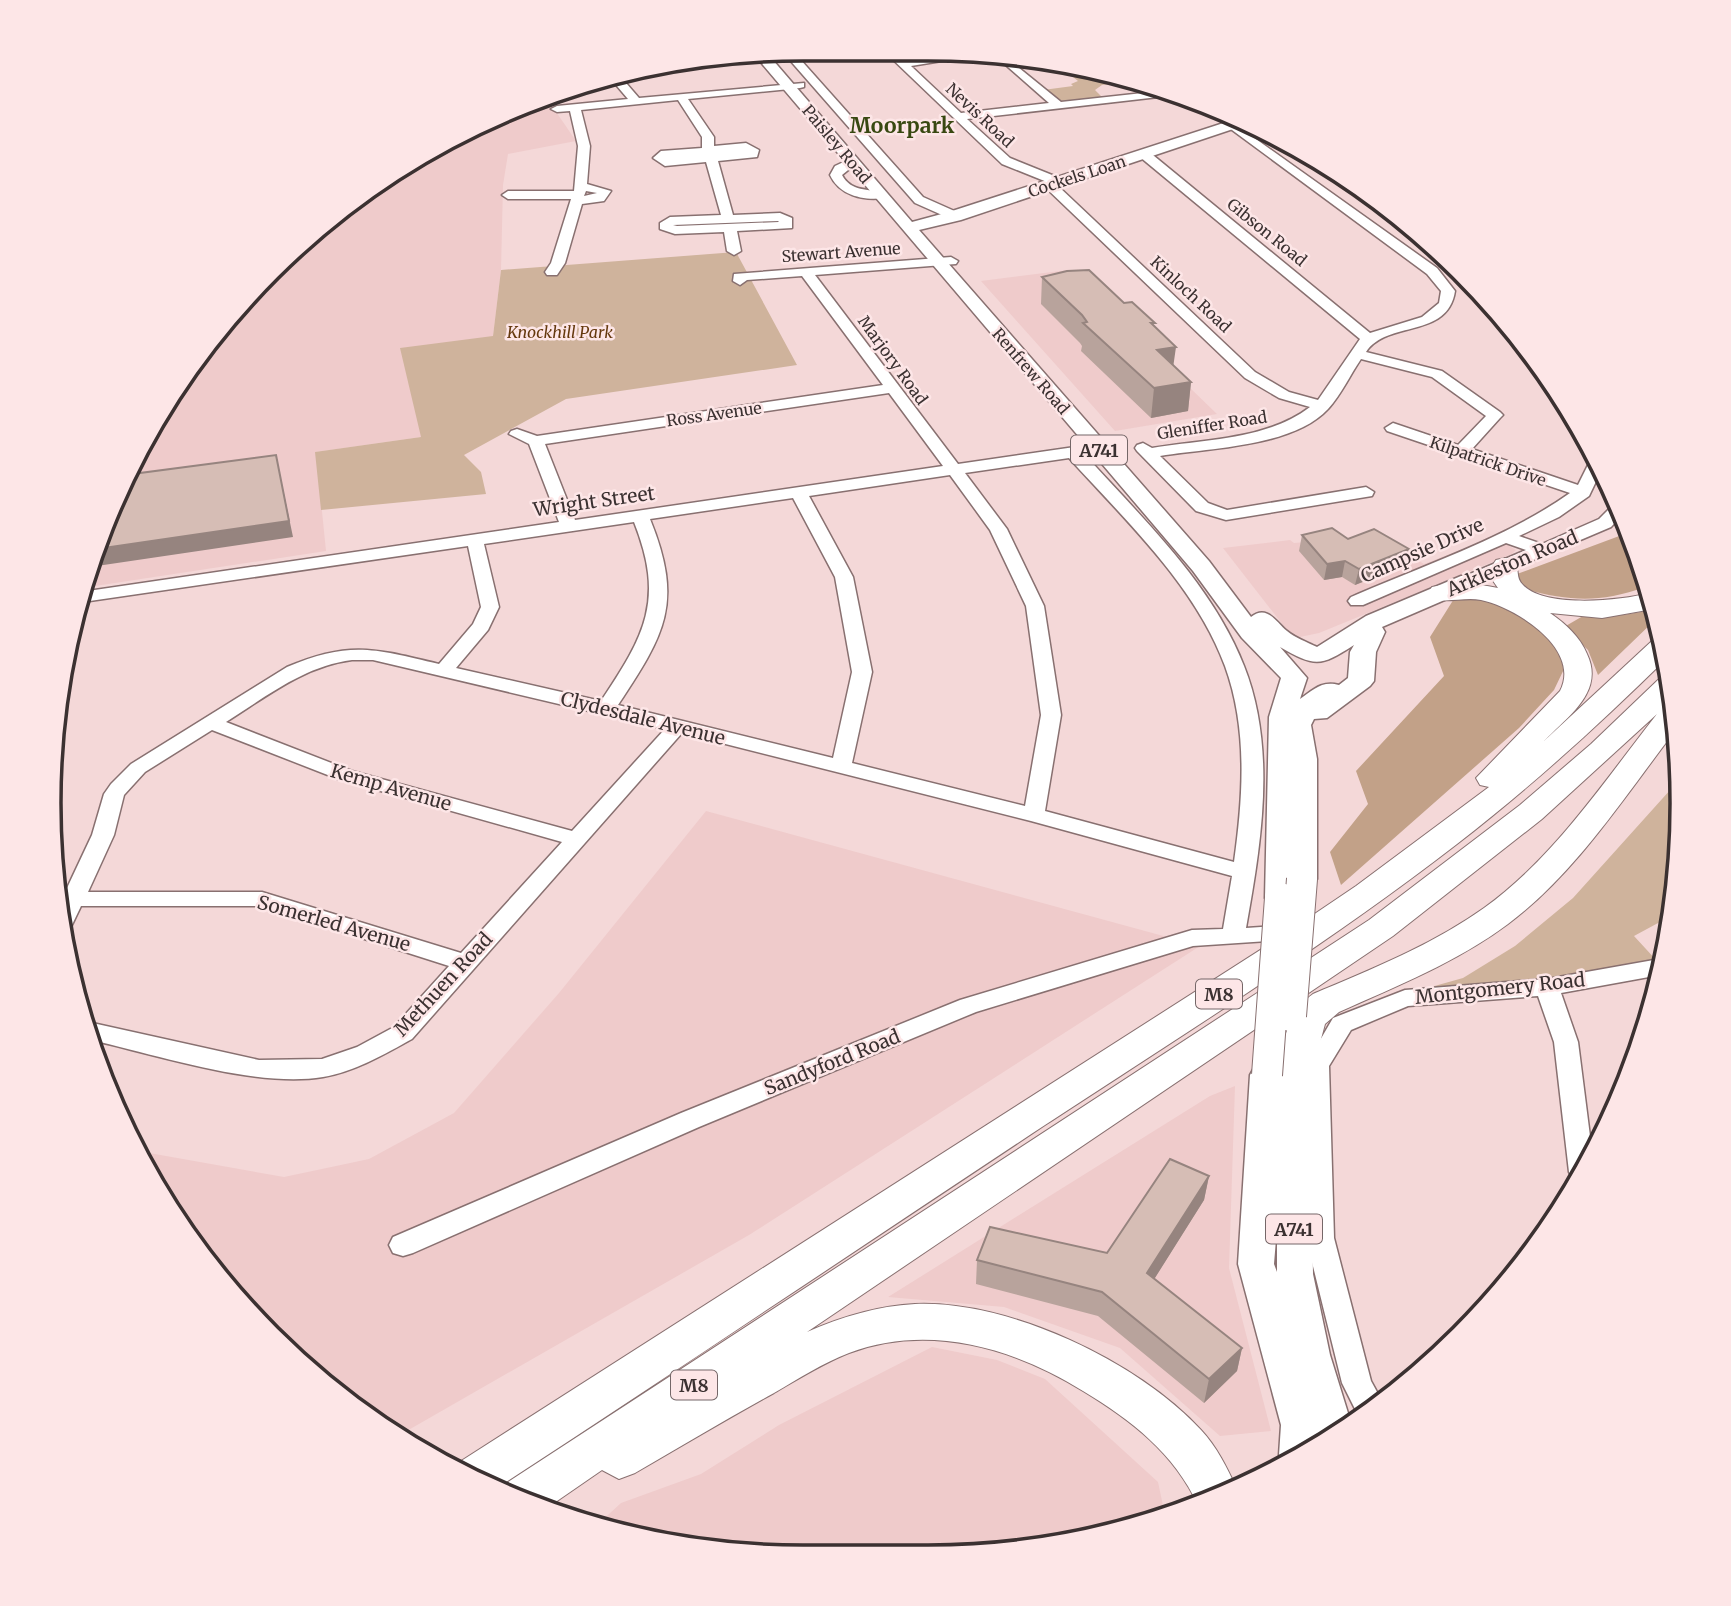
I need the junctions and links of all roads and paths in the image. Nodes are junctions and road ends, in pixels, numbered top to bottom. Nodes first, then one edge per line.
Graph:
1 (796, 61) edge
2 (899, 61) edge
3 (923, 61) edge
4 (769, 62) edge
5 (779, 62) edge
6 (902, 64) junction
7 (1011, 67) edge
8 (622, 85) edge
9 (794, 85) junction
10 (1148, 96) edge
11 (681, 97) junction
12 (636, 101) junction
13 (1058, 105) junction
14 (575, 108) junction
15 (556, 109) dead end
16 (960, 116) junction
17 (1229, 126) edge
18 (1262, 141) edge
19 (1144, 154) junction
20 (852, 162) junction
21 (1054, 184) junction
22 (579, 194) junction
23 (508, 195) dead end
24 (880, 195) junction
25 (955, 216) junction
26 (914, 228) junction
27 (734, 251) dead end
28 (944, 261) junction
29 (552, 272) dead end
30 (806, 272) junction
31 (740, 281) dead end
32 (1368, 338) junction
33 (1356, 354) junction
34 (892, 388) junction
35 (1322, 406) junction
36 (1393, 428) dead end
37 (517, 434) dead end
38 (537, 441) junction
39 (1106, 447) junction
40 (1073, 452) junction
41 (1460, 452) junction
42 (951, 469) junction
43 (1592, 473) edge
44 (798, 492) junction
45 (1366, 492) dead end
46 (1583, 492) junction
47 (640, 516) junction
48 (1612, 516) edge
49 (569, 526) junction
50 (1511, 533) dead end
51 (475, 540) junction
52 (1543, 550) junction
53 (1505, 566) junction
54 (1469, 581) junction
55 (1514, 592) junction
56 (1442, 593) junction
57 (92, 596) edge
58 (1357, 601) dead end
59 (1642, 604) edge
60 (1397, 611) junction
61 (1373, 632) junction
62 (1654, 655) edge
63 (1317, 656) junction
64 (1349, 670) junction
65 (443, 671) junction
66 (1292, 675) junction
67 (1329, 690) junction
68 (1661, 693) edge
69 (606, 708) junction
70 (211, 723) junction
71 (1665, 724) edge
72 (677, 727) junction
73 (1303, 759) junction
74 (841, 768) junction
75 (1250, 809) junction
76 (1282, 811) junction
77 (1034, 815) junction
78 (575, 839) junction
79 (1245, 872) junction
80 (1291, 888) junction
81 (1366, 897) junction
82 (74, 899) junction
83 (69, 909) edge
84 (1277, 933) junction
85 (1233, 935) junction
86 (465, 963) junction
87 (1650, 968) edge
88 (1547, 987) junction
89 (99, 1033) edge
90 (1280, 1072) junction
91 (1580, 1155) edge
92 (403, 1245) dead end
93 (1366, 1401) edge
94 (1332, 1425) edge
95 (1300, 1445) edge
96 (483, 1472) edge
97 (1214, 1487) edge
98 (530, 1492) edge
99 (549, 1499) edge

1 - 25 street, Paisley Road
2 - 6 street, Nevis Road
3 - 6 street
4 - 9 main road, Paisley Road / A741
5 - 9 main road, Paisley Road / A741
6 - 16 street, Nevis Road
7 - 13 street
8 - 12 street
9 - 11 street
9 - 20 main road, Paisley Road / A741
9 - 26 main road, Paisley Road / A741
10 - 13 street
11 - 12 street
11 - 27 street
12 - 14 street
13 - 16 street
14 - 15 street
14 - 22 street
16 - 21 street, Nevis Road
17 - 19 main road, Cockels Loan
18 - 32 street
19 - 21 main road, Cockels Loan
19 - 32 street, Gibson Road
20 - 24 main road, Paisley Road / A741
20 - 24 street
21 - 25 main road, Cockels Loan
21 - 35 street, Kinloch Road
22 - 23 street
22 - 29 street
24 - 26 main road, Paisley Road / A741
25 - 26 main road, Cockels Loan
26 - 28 main road, Renfrew Road / A741
28 - 30 street, Stewart Avenue
28 - 39 main road, Renfrew Road / A741
30 - 31 street, Stewart Avenue
30 - 34 street, Marjory Road
32 - 33 street, Gleniffer Road
33 - 35 street, Gleniffer Road
33 - 41 street
34 - 38 street, Ross Avenue
34 - 42 street, Marjory Road
35 - 45 street, Gleniffer Road
36 - 41 street, Kilpatrick Drive
37 - 38 street
38 - 49 street
39 - 40 street, Wright Street
39 - 63 main road, Renfrew Road / A741
39 - 66 main road, Renfrew Road / A741
40 - 42 street, Wright Street
40 - 75 street
41 - 46 street, Kilpatrick Drive
42 - 44 street, Wright Street
42 - 77 street, Marjory Road
43 - 46 street, Campsie Drive
44 - 47 street, Wright Street
44 - 74 street
46 - 50 street, Campsie Drive
47 - 49 street, Wright Street
47 - 69 street
48 - 52 street, Arkleston Road
49 - 51 street, Wright Street
51 - 57 street, Wright Street
51 - 65 street
52 - 53 street, Arkleston Road
52 - 58 street, Campsie Drive
53 - 54 street, Arkleston Road
53 - 55 highway
54 - 55 highway
54 - 56 main road, Arkleston Road
55 - 59 highway
56 - 60 main road, Arkleston Road
56 - 81 highway
60 - 61 main road, Arkleston Road
60 - 63 main road, Arkleston Road
61 - 64 main road, Arkleston Road
61 - 73 main road, A741
62 - 81 highway, M8
63 - 64 main road, Renfrew Road
63 - 66 main road, Arkleston Road
64 - 67 main road, Arkleston Road
65 - 69 street, Clydesdale Avenue
65 - 70 street, Clydesdale Avenue
66 - 67 main road
66 - 76 main road, A741
67 - 73 main road, A741
68 - 98 highway, M8
69 - 72 street, Clydesdale Avenue
70 - 78 street, Kemp Avenue
70 - 82 street, Clydesdale Avenue
71 - 90 highway
72 - 74 street, Clydesdale Avenue
72 - 78 street, Methuen Road
73 - 80 main road, A741
74 - 77 street, Clydesdale Avenue
75 - 76 street
75 - 79 street
76 - 80 main road, A741
77 - 79 street, Clydesdale Avenue
78 - 86 street, Methuen Road
79 - 85 street
80 - 84 main road, A741, bridge
80 - 90 main road, A741, bridge
81 - 96 highway, M8
82 - 83 street
82 - 86 street, Somerled Avenue
84 - 85 street, Sandyford Road
84 - 90 main road, A741, bridge
85 - 92 street, Sandyford Road
86 - 89 street, Methuen Road
87 - 88 street, Montgomery Road
88 - 91 street
88 - 93 street, Montgomery Road
90 - 94 main road, A741
90 - 95 main road, A741
97 - 99 highway

